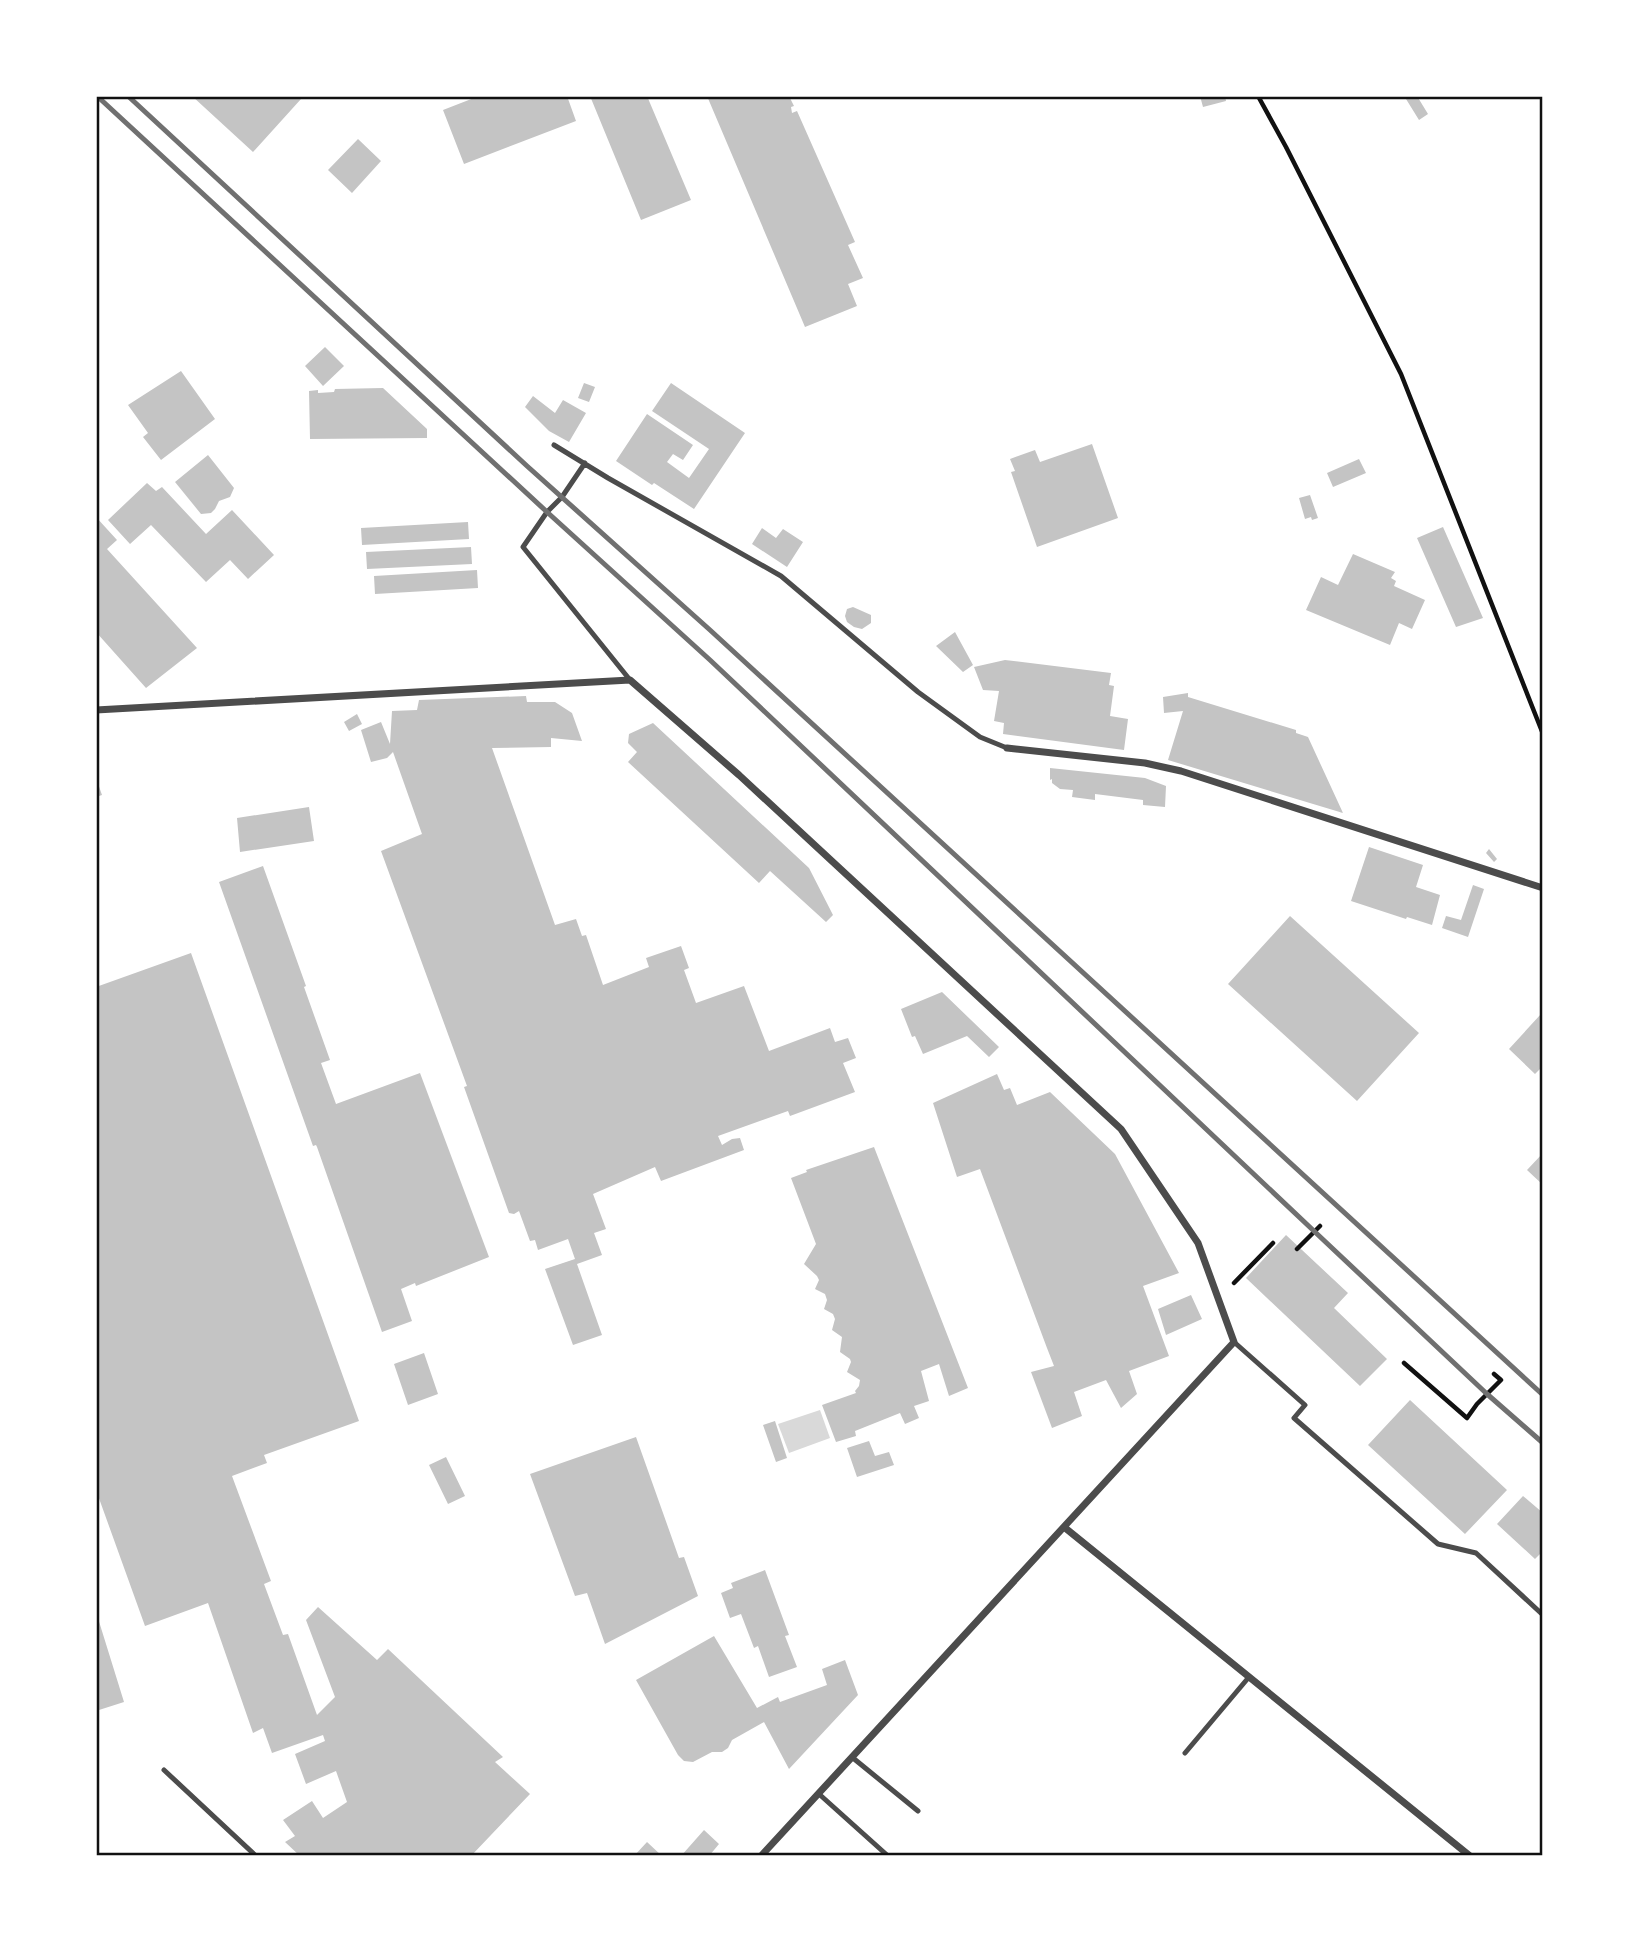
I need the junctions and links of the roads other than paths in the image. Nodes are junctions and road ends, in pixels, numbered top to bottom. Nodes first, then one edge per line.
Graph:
1 (554, 445) dead end
2 (586, 463) junction
3 (630, 680) junction
4 (96, 710) edge
5 (1007, 748) joint
6 (1543, 888) edge
7 (1234, 1342) junction
8 (1064, 1527) junction
9 (1543, 1615) edge
10 (1249, 1677) junction
11 (1185, 1754) dead end
12 (853, 1758) junction
13 (164, 1770) dead end
14 (818, 1794) junction
15 (918, 1811) dead end
16 (256, 1856) edge
17 (761, 1856) edge
18 (888, 1856) edge
19 (1470, 1856) edge

1 - 2 lane
2 - 3 lane
2 - 5 lane
3 - 4 street
3 - 7 street
5 - 6 street
7 - 8 street
7 - 9 lane
8 - 10 street
8 - 12 street
10 - 11 lane
10 - 19 street
12 - 14 street
12 - 15 lane
13 - 16 lane
14 - 17 street
14 - 18 lane

